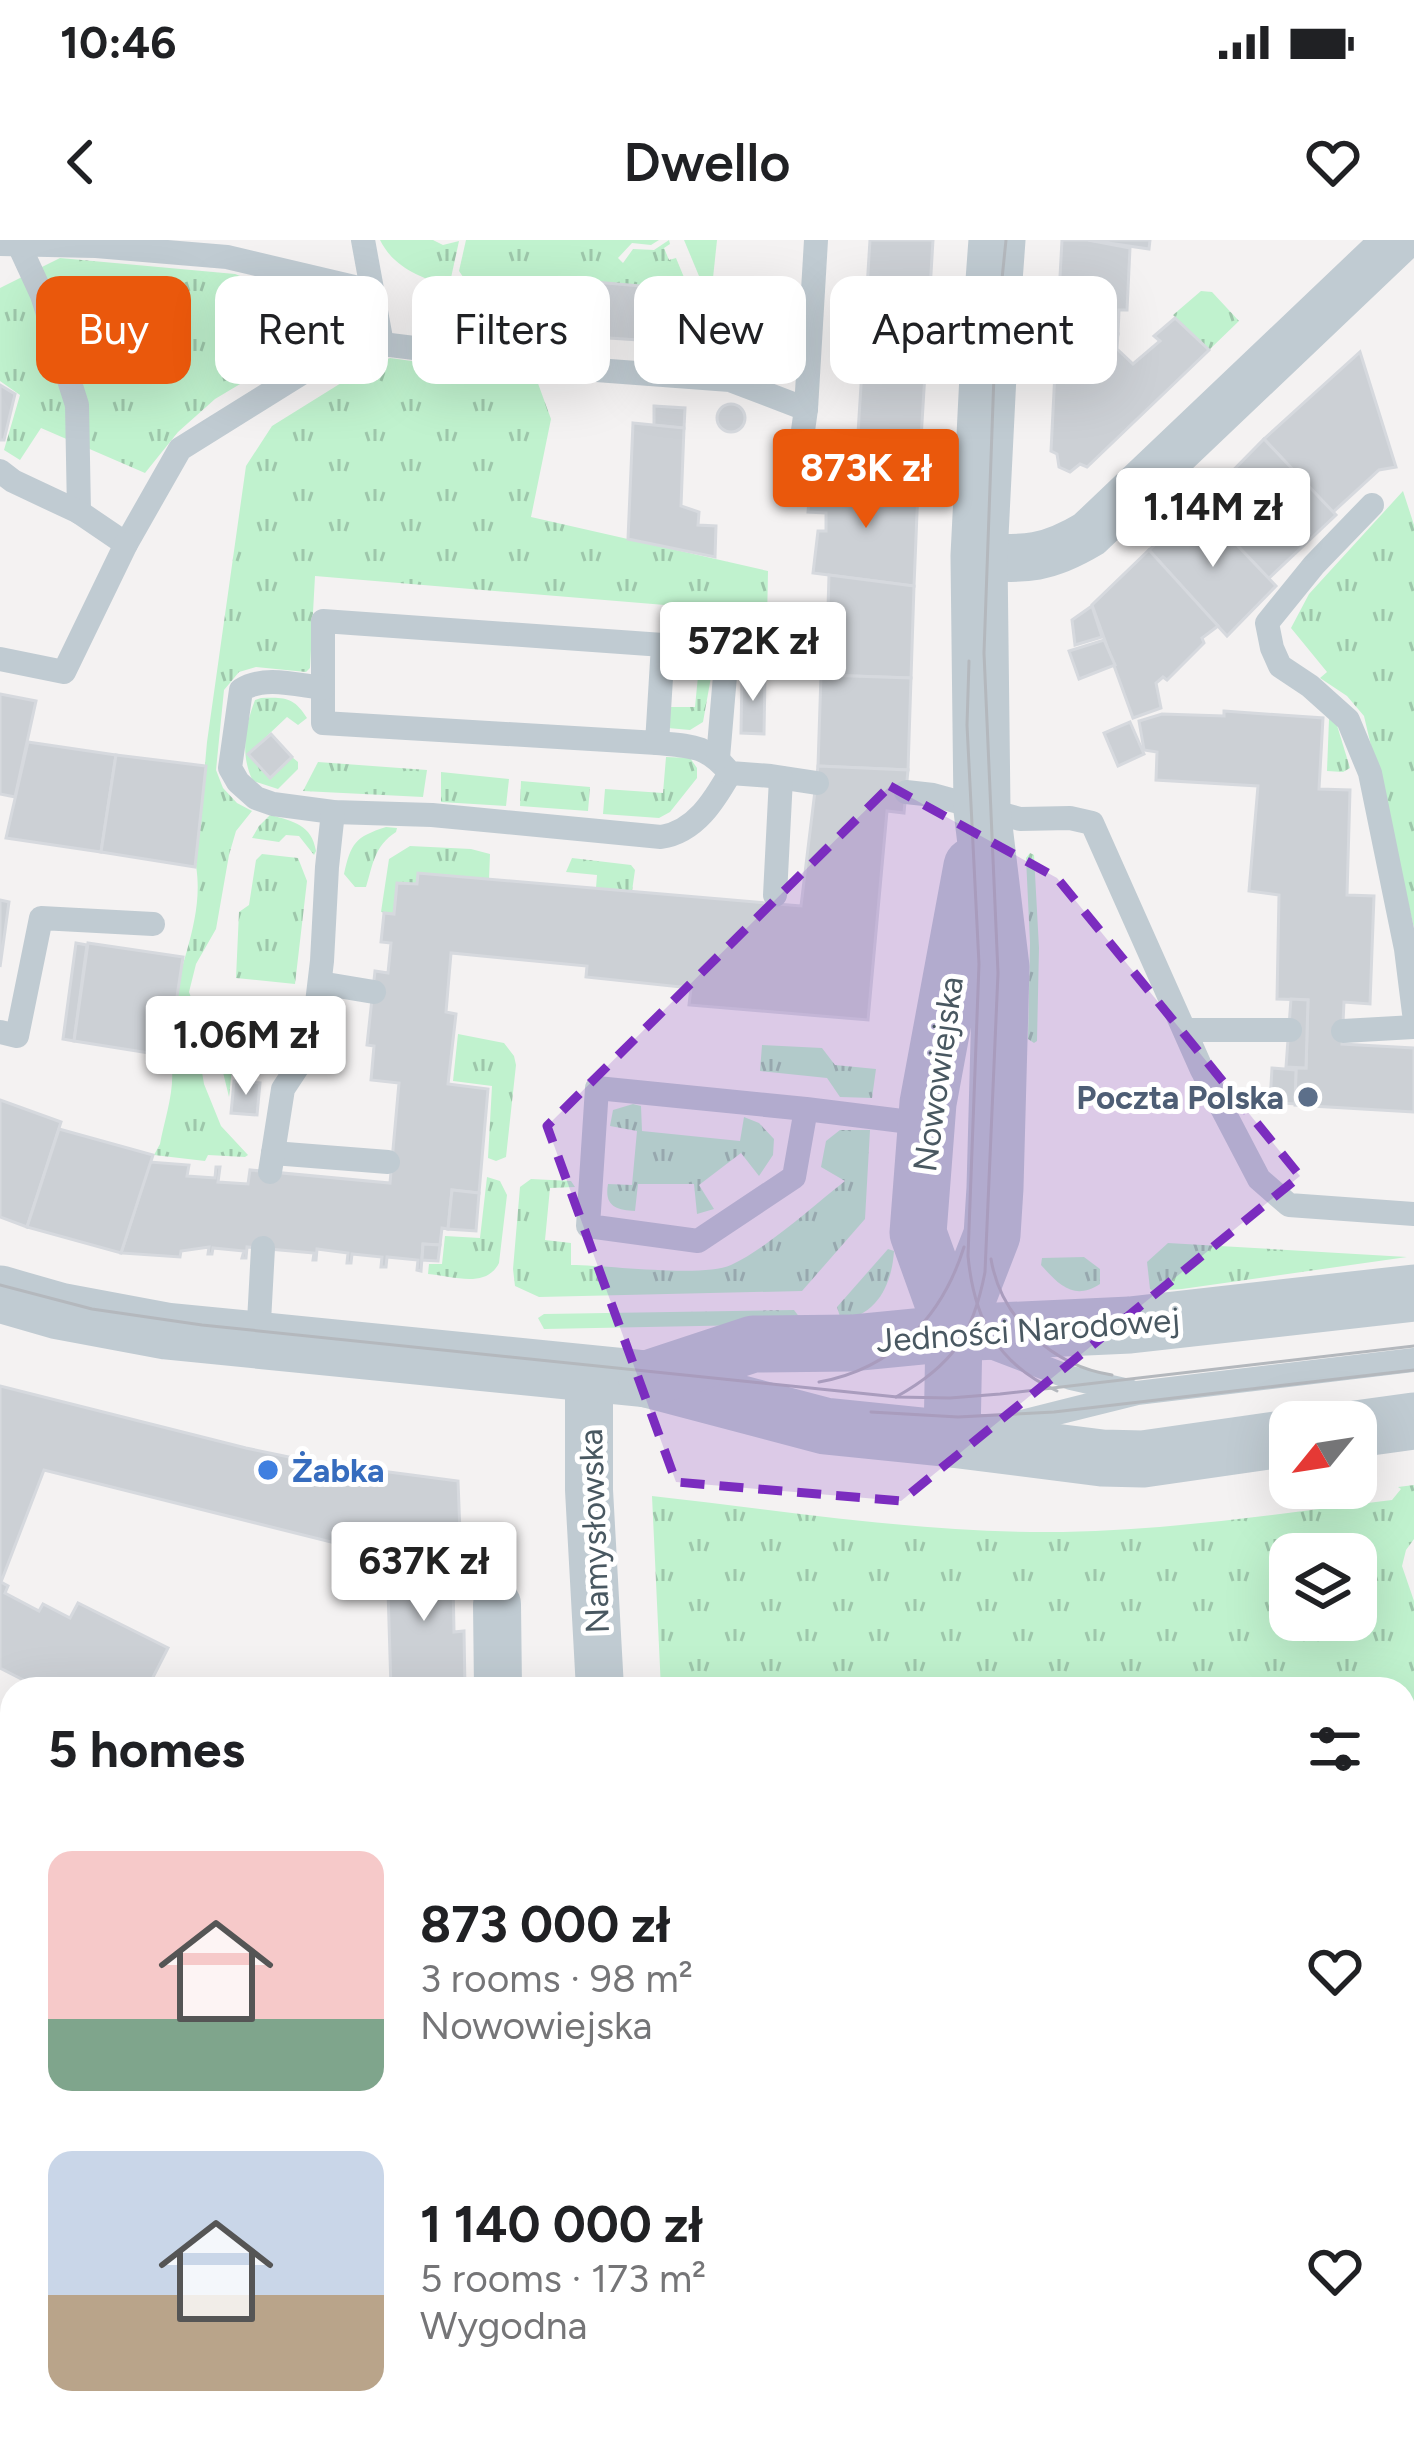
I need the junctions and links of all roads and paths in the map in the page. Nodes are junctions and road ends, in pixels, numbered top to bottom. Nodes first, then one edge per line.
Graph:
1 (363, 240) edge
2 (816, 240) edge
3 (997, 240) edge
4 (1398, 240) edge
5 (9, 243) edge
6 (309, 276) edge
7 (369, 276) edge
8 (388, 345) edge
9 (283, 384) edge
10 (806, 409) junction
11 (855, 469) dead end
12 (0, 471) edge
13 (918, 476) dead end
14 (982, 481) junction
15 (1372, 505) dead end
16 (79, 512) junction
17 (126, 544) junction
18 (980, 556) junction
19 (0, 659) edge
20 (726, 664) dead end
21 (323, 688) junction
22 (657, 743) junction
23 (724, 766) junction
24 (781, 778) junction
25 (817, 783) dead end
26 (906, 792) dead end
27 (982, 810) junction
28 (333, 812) junction
29 (775, 895) dead end
30 (153, 924) dead end
31 (320, 983) junction
32 (374, 992) dead end
33 (1414, 1013) edge
34 (1414, 1027) edge
35 (1186, 1030) junction
36 (1290, 1030) dead end
37 (1342, 1030) dead end
38 (0, 1032) edge
39 (806, 1109) junction
40 (926, 1124) junction
41 (388, 1162) dead end
42 (1414, 1214) edge
43 (263, 1249) dead end
44 (1414, 1293) edge
45 (0, 1294) edge
46 (954, 1333) junction
47 (258, 1340) junction
48 (1414, 1360) edge
49 (589, 1373) junction
50 (646, 1379) junction
51 (1137, 1393) junction
52 (1414, 1421) edge
53 (1377, 1427) edge
54 (952, 1438) junction
55 (1269, 1441) edge
56 (497, 1604) dead end
57 (498, 1677) edge
58 (599, 1677) edge

1 - 7 lane
2 - 10 lane
3 - 14 street, Nowowiejska
4 - 18 street
5 - 6 lane
5 - 16 lane
8 - 10 lane
9 - 17 lane
10 - 11 lane
12 - 16 lane
13 - 14 lane
14 - 18 street, Nowowiejska
15 - 33 lane
16 - 17 lane
17 - 19 lane
18 - 27 street, Nowowiejska
20 - 23 lane
21 - 22 lane
21 - 22 lane
21 - 28 lane
22 - 23 lane
23 - 24 lane
23 - 28 lane
24 - 25 lane
24 - 29 lane
26 - 27 lane
27 - 35 lane
27 - 40 street, Nowowiejska
27 - 46 street, Nowowiejska
28 - 31 lane
30 - 38 lane
31 - 32 lane
31 - 41 lane
34 - 37 lane
35 - 36 lane
35 - 42 lane
39 - 39 lane
39 - 40 lane
40 - 46 street, Nowowiejska
43 - 47 lane
44 - 46 street, Jedności Narodowej
45 - 47 street, Jedności Narodowej
46 - 50 street, Jedności Narodowej
46 - 51 lane
46 - 54 street, Nowowiejska
47 - 49 street, Jedności Narodowej
48 - 51 lane
49 - 50 street, Jedności Narodowej
49 - 58 street, Namysłowska
50 - 54 street, Jedności Narodowej
51 - 54 lane
52 - 53 street
54 - 55 street, Jedności Narodowej
56 - 57 street

